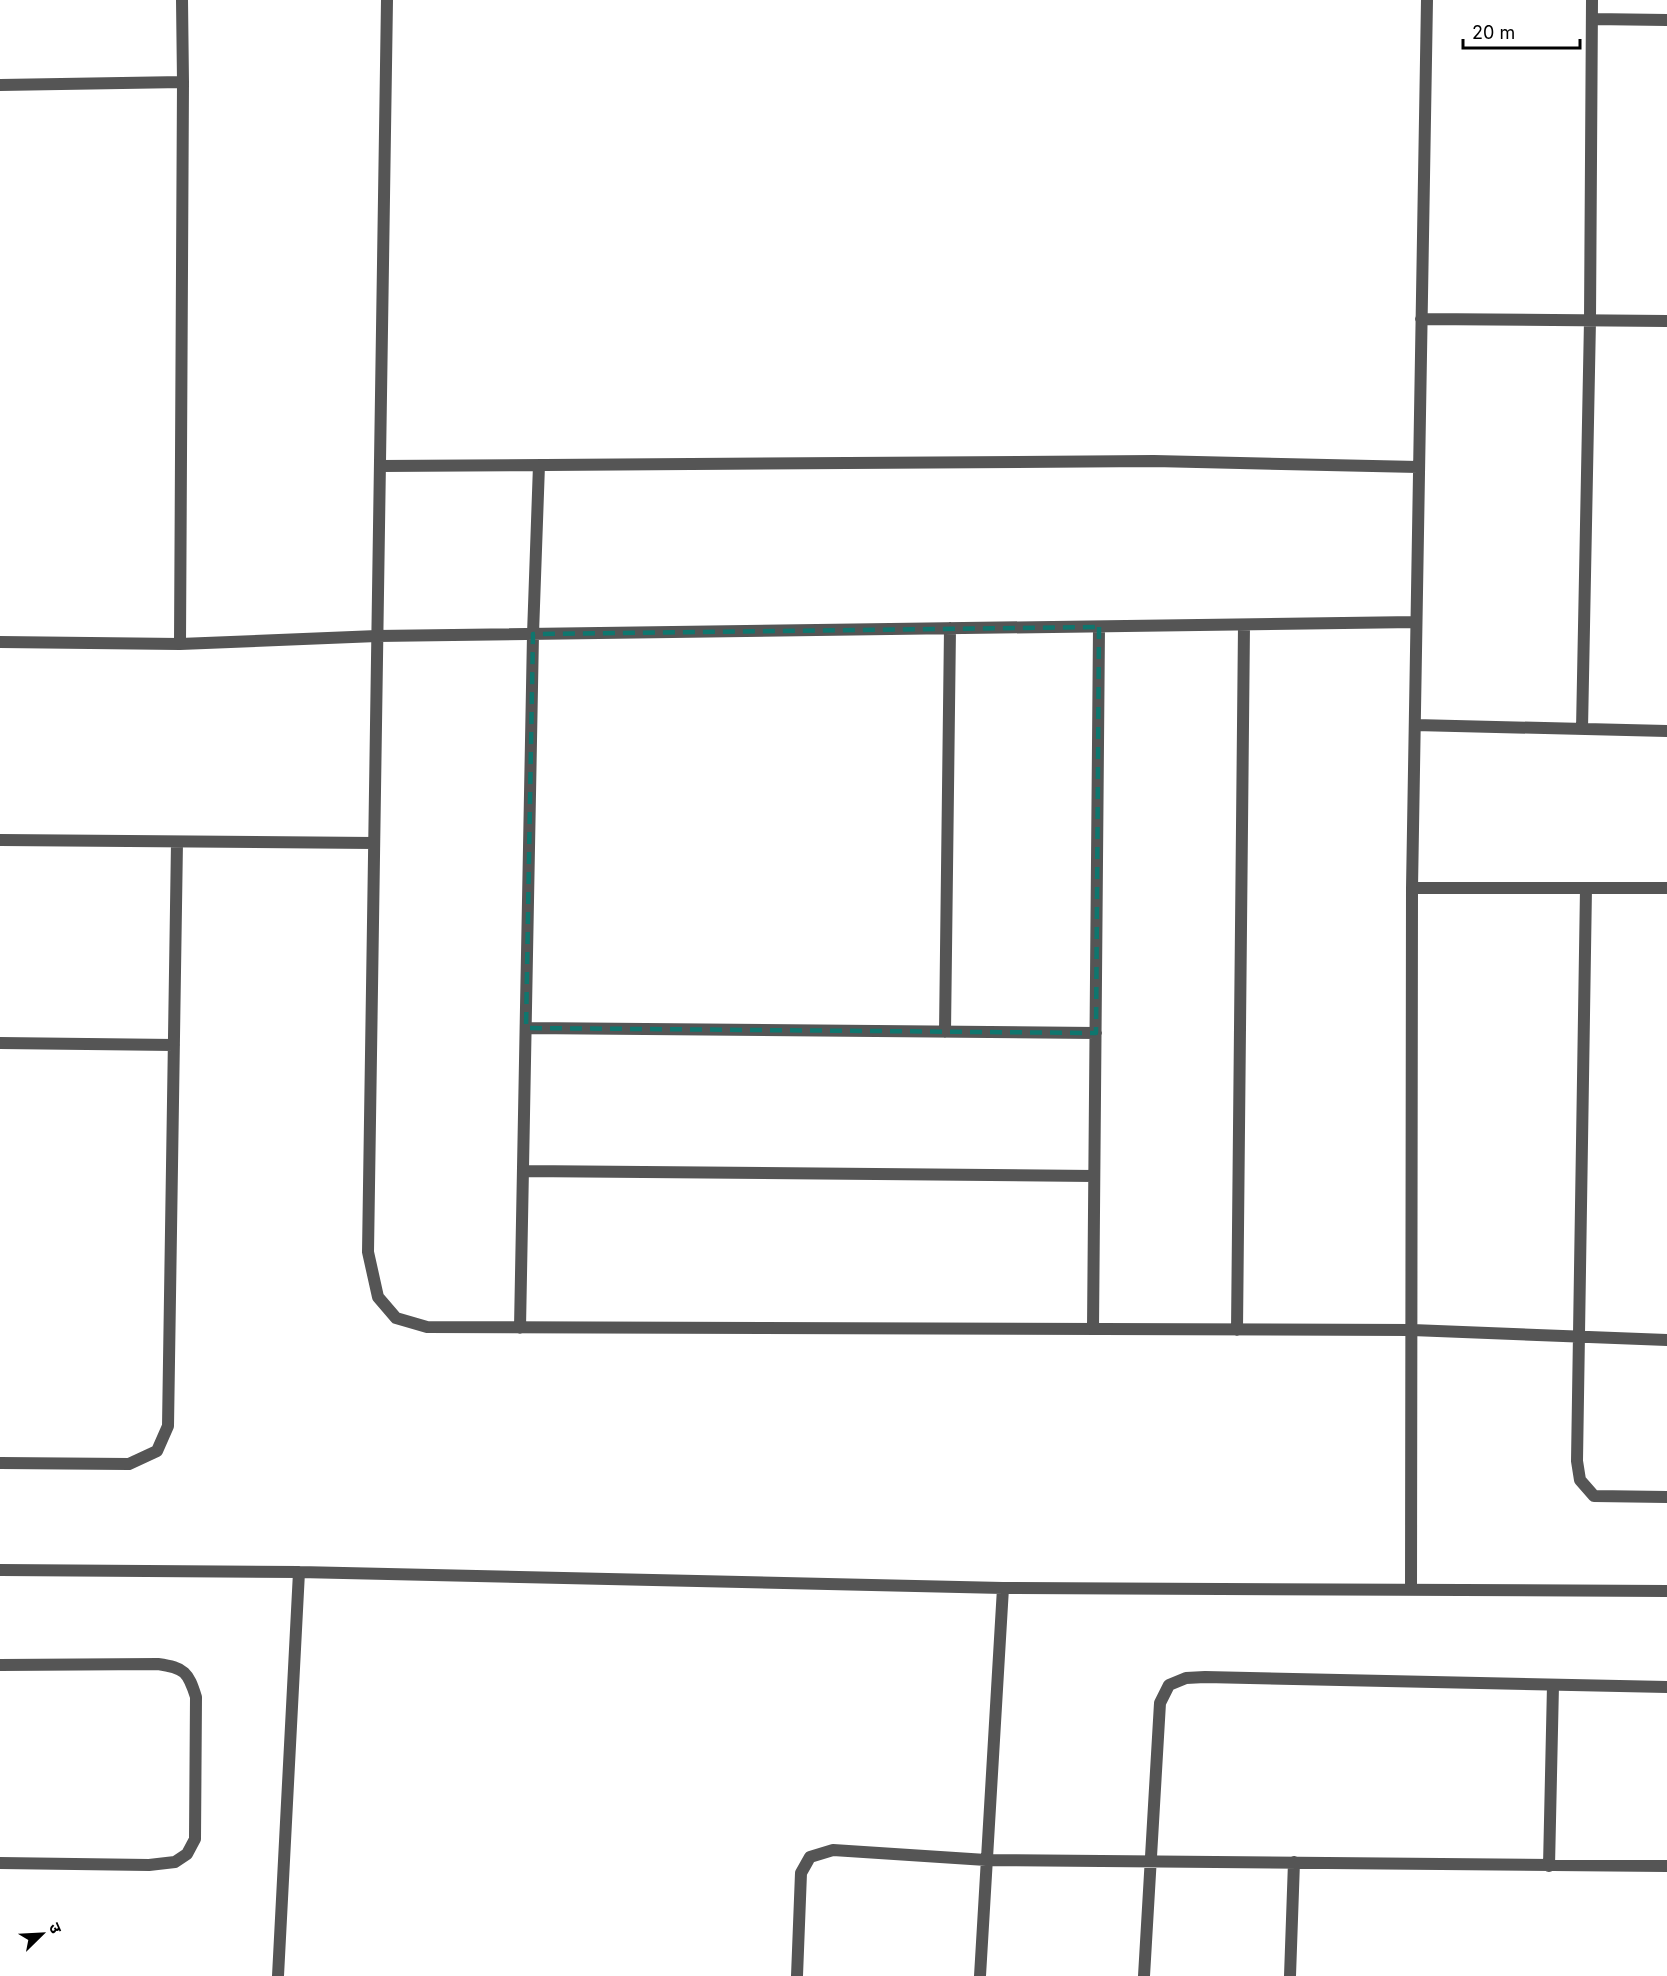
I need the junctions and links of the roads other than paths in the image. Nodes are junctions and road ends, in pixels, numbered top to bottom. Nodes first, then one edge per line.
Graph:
1 (182, 0) edge
2 (387, 0) edge
3 (1427, 0) edge
4 (1592, 0) edge
5 (1592, 19) junction
6 (1667, 20) edge
7 (183, 82) junction
8 (0, 85) edge
9 (1420, 319) junction
10 (1590, 320) junction
11 (1667, 321) edge
12 (539, 465) junction
13 (380, 466) junction
14 (1418, 466) junction
15 (1416, 622) junction
16 (1244, 625) junction
17 (1099, 627) junction
18 (950, 628) junction
19 (533, 634) junction
20 (377, 636) junction
21 (0, 642) edge
22 (180, 644) junction
23 (1414, 725) junction
24 (1582, 729) junction
25 (1667, 731) edge
26 (0, 840) edge
27 (177, 842) junction
28 (374, 843) junction
29 (1412, 888) junction
30 (1586, 888) junction
31 (1667, 888) edge
32 (526, 1028) junction
33 (945, 1032) junction
34 (1096, 1033) junction
35 (0, 1043) edge
36 (174, 1045) junction
37 (523, 1171) junction
38 (1094, 1176) junction
39 (520, 1328) junction
40 (1093, 1329) junction
41 (1237, 1330) junction
42 (1412, 1330) junction
43 (1579, 1337) junction
44 (1667, 1340) edge
45 (0, 1463) edge
46 (1667, 1497) edge
47 (0, 1570) edge
48 (299, 1572) junction
49 (1003, 1588) junction
50 (1411, 1590) junction
51 (1667, 1591) edge
52 (0, 1665) edge
53 (1553, 1685) junction
54 (1667, 1687) edge
55 (986, 1860) junction
56 (1150, 1861) junction
57 (1294, 1862) junction
58 (0, 1863) edge
59 (1549, 1866) junction
60 (1667, 1866) edge
61 (278, 1976) edge
62 (797, 1976) edge
63 (980, 1976) edge
64 (1144, 1976) edge
65 (1290, 1976) edge

1 - 7 street
2 - 13 street
3 - 9 street
4 - 5 street
5 - 6 street
5 - 10 street
7 - 8 street
7 - 22 street
9 - 10 street
9 - 14 street
10 - 11 street
10 - 24 street
12 - 13 street
12 - 14 street
12 - 19 street
13 - 20 street
14 - 15 street
15 - 16 street
15 - 23 street
16 - 17 street
16 - 41 street
17 - 18 street
17 - 34 street
18 - 19 street
18 - 33 street
19 - 20 street
19 - 32 street
20 - 22 street
20 - 28 street
21 - 22 street
23 - 24 street
23 - 29 street
24 - 25 street
26 - 27 street
27 - 28 street
27 - 36 street
28 - 39 street
29 - 30 street
29 - 42 street
30 - 31 street
30 - 43 street
32 - 33 street
32 - 37 street
33 - 34 street
34 - 38 street
35 - 36 street
36 - 45 street
37 - 38 street
37 - 39 street
38 - 40 street
39 - 40 street
40 - 41 street
41 - 42 street
42 - 43 street
42 - 50 street
43 - 44 street
43 - 46 street
47 - 48 street
48 - 49 street
48 - 61 street
49 - 50 street
49 - 55 street
50 - 51 street
52 - 58 street
53 - 54 street
53 - 56 street
53 - 59 street
55 - 56 street
55 - 62 street
55 - 63 street
56 - 57 street
56 - 64 street
57 - 59 street
57 - 65 street
59 - 60 street

